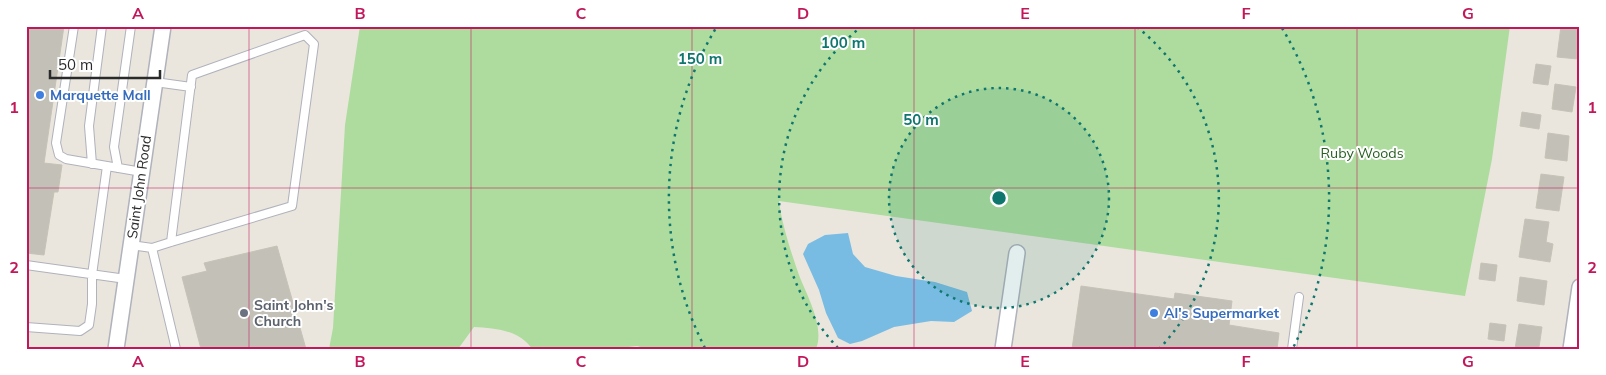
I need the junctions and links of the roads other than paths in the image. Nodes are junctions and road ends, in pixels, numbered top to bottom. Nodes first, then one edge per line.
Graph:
1 (74, 26) edge
2 (102, 26) edge
3 (131, 26) edge
4 (163, 26) edge
5 (155, 82) junction
6 (191, 87) junction
7 (92, 164) junction
8 (107, 166) junction
9 (118, 168) junction
10 (142, 172) junction
11 (171, 242) junction
12 (131, 245) junction
13 (152, 248) junction
14 (1017, 253) dead end
15 (26, 265) edge
16 (92, 275) junction
17 (126, 279) junction
18 (1580, 287) edge
19 (1299, 297) dead end
20 (26, 327) edge
21 (116, 349) edge
22 (176, 349) edge
23 (1003, 349) edge
24 (1292, 349) edge
25 (1571, 349) edge

1 - 7 lane
2 - 7 lane
3 - 9 lane
4 - 5 street, Saint John Road
5 - 6 lane
5 - 10 street, Saint John Road
6 - 11 lane
6 - 11 lane
7 - 8 lane
8 - 9 lane
8 - 16 lane
9 - 10 lane
10 - 12 street, Saint John Road
11 - 13 lane
12 - 13 lane
12 - 17 street, Saint John Road
13 - 22 lane
14 - 23 street
15 - 16 lane
16 - 17 lane
16 - 20 lane
17 - 21 street, Saint John Road
18 - 25 street
19 - 24 lane

